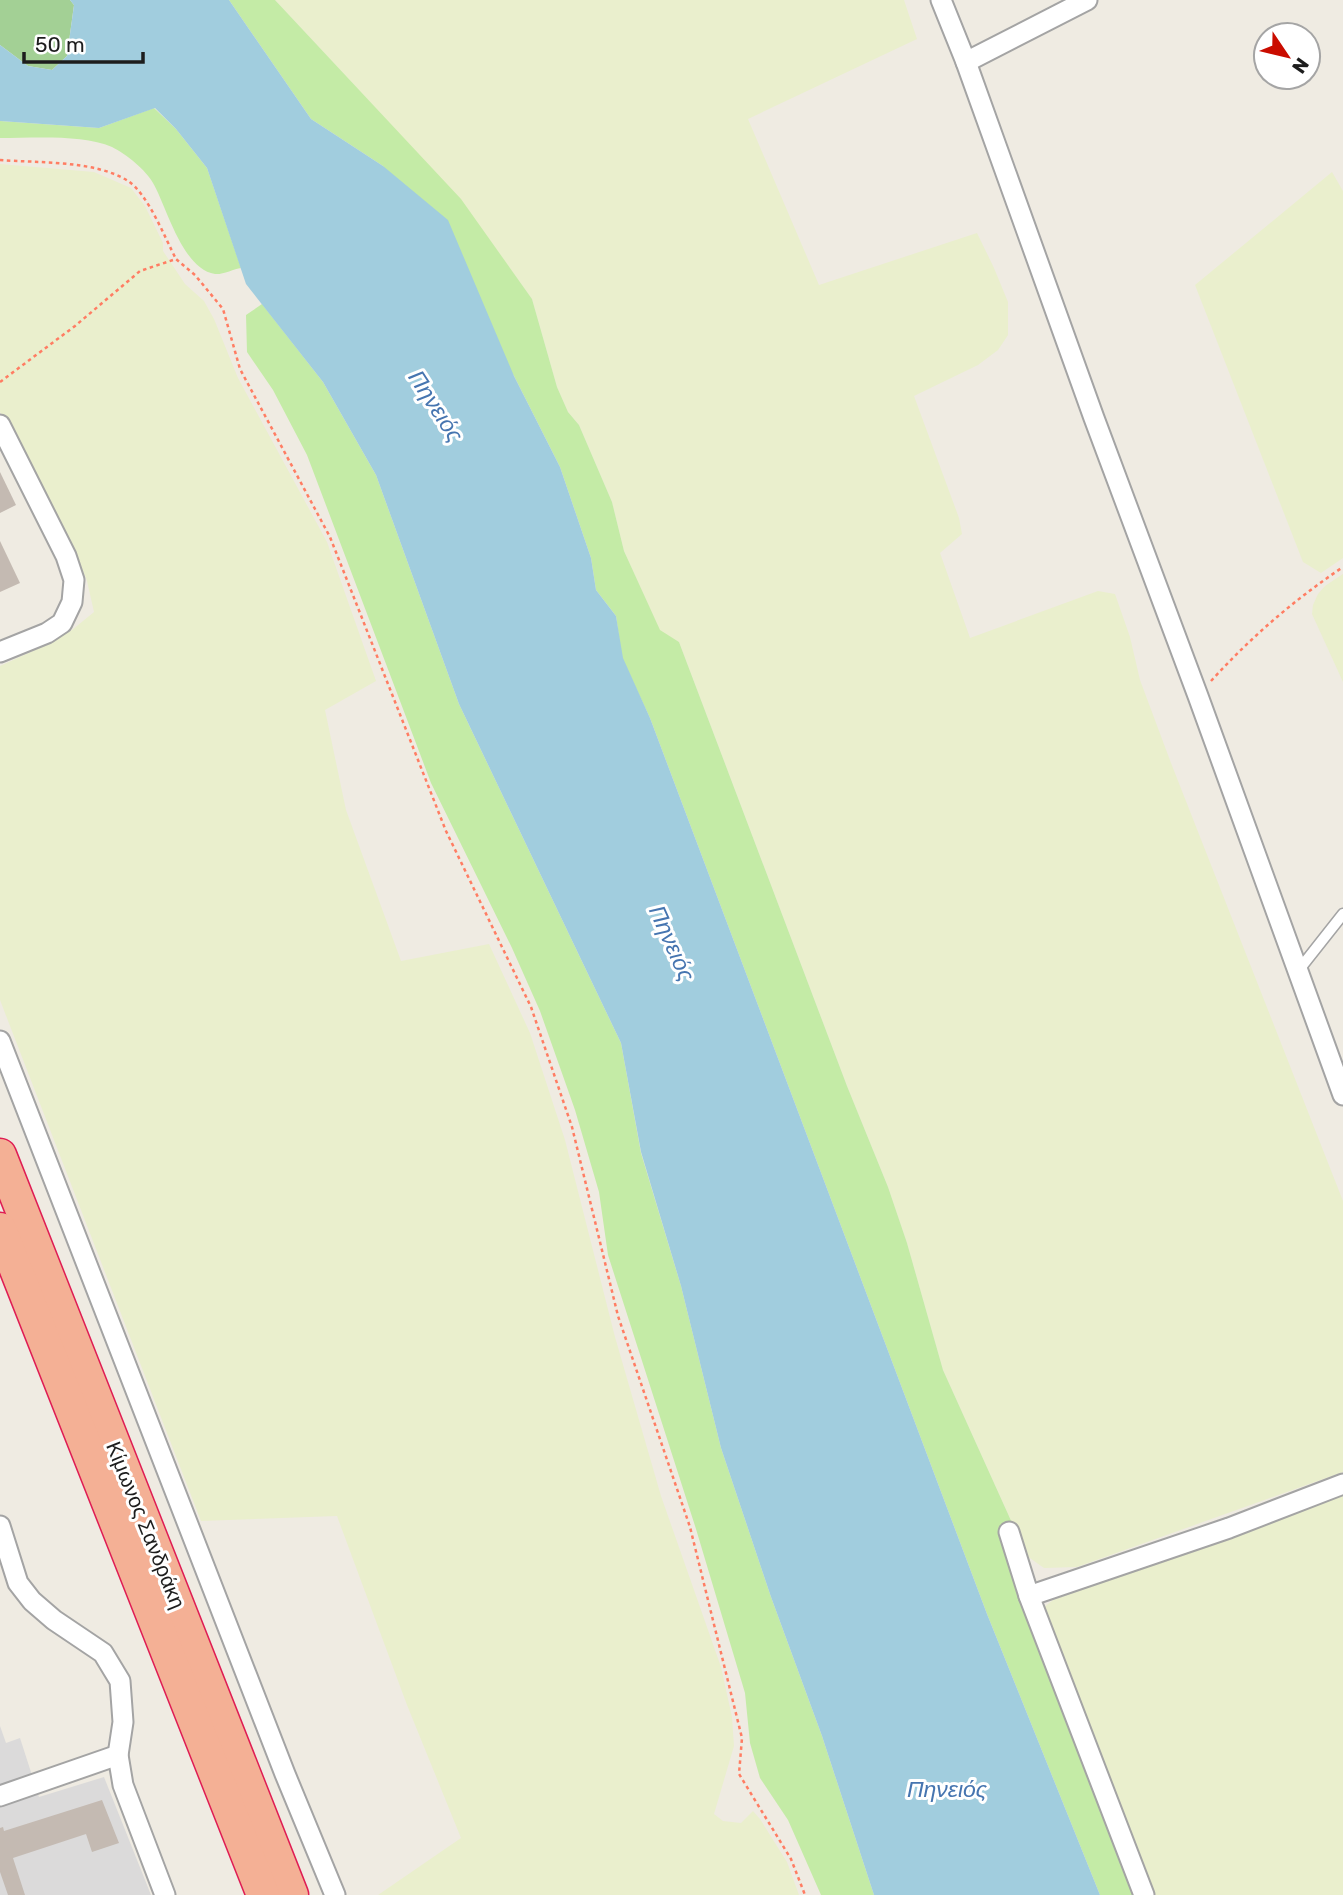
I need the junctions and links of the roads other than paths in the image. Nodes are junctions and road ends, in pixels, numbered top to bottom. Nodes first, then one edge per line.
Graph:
1 (941, 0) edge
2 (1087, 0) edge
3 (966, 62) junction
4 (0, 425) edge
5 (0, 652) edge
6 (1343, 914) edge
7 (1298, 972) junction
8 (0, 1041) edge
9 (1343, 1095) edge
10 (0, 1155) edge
11 (0, 1229) edge
12 (1343, 1484) edge
13 (0, 1526) edge
14 (1009, 1532) dead end
15 (1030, 1596) junction
16 (118, 1755) junction
17 (0, 1796) edge
18 (165, 1895) edge
19 (263, 1895) edge
20 (292, 1895) edge
21 (335, 1895) edge
22 (1144, 1895) edge

1 - 3 street
2 - 3 street
3 - 7 street
4 - 5 street
6 - 7 lane
7 - 9 street
8 - 21 street
10 - 20 highway, Κίμωνος Σανδράκη
11 - 19 highway, Κίμωνος Σανδράκη
12 - 15 street
13 - 16 street
14 - 15 street
15 - 22 street
16 - 17 street
16 - 18 street

